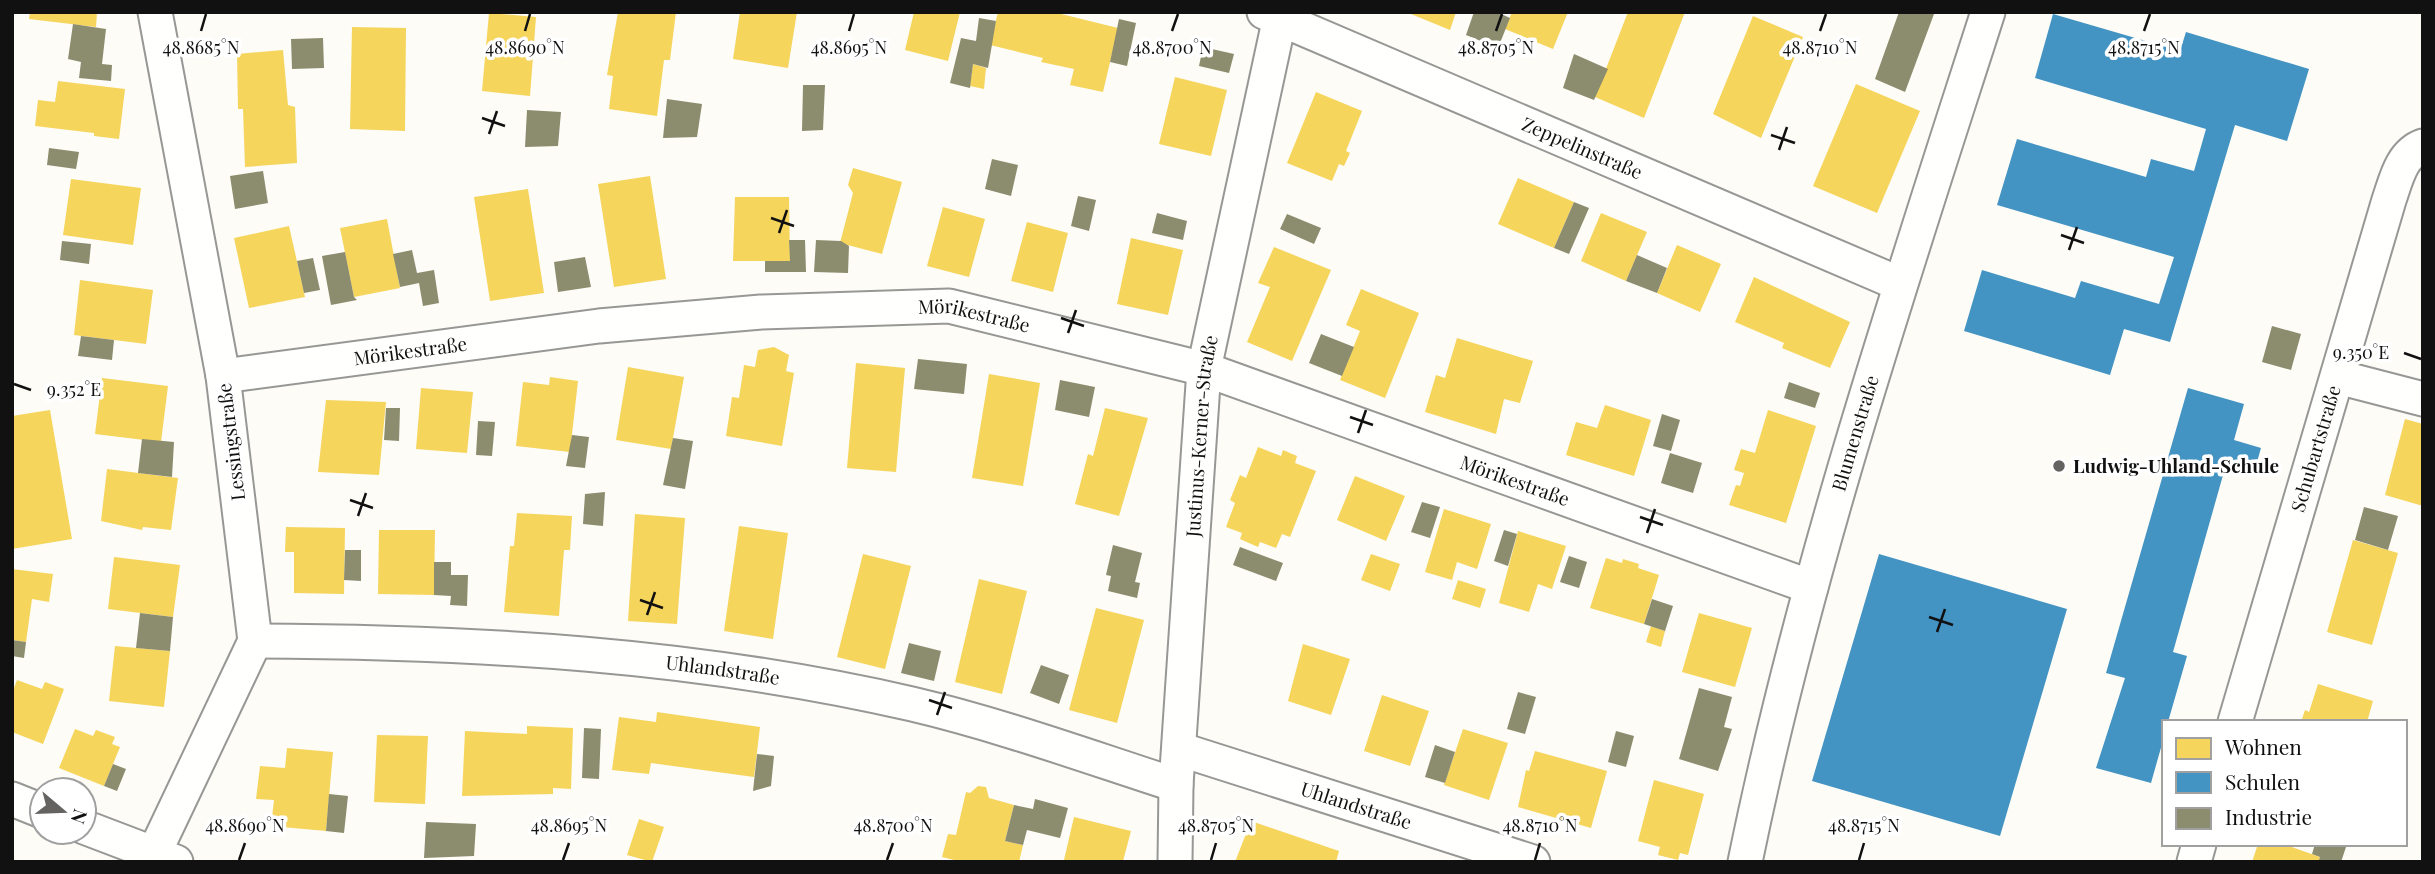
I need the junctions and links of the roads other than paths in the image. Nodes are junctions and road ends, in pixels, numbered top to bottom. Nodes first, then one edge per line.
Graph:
1 (1988, 12) edge
2 (160, 13) edge
3 (1272, 15) edge
4 (2423, 146) edge
5 (1900, 284) junction
6 (1203, 369) junction
7 (223, 376) junction
8 (2338, 377) junction
9 (2423, 399) edge
10 (1811, 587) junction
11 (255, 641) junction
12 (2236, 720) edge
13 (1179, 748) junction
14 (1176, 785) junction
15 (98, 833) edge
16 (161, 859) edge
17 (1175, 862) edge
18 (1533, 862) edge
19 (1745, 862) edge

1 - 5 street, Blumenstraße
2 - 7 street, Lessingstraße
3 - 5 street, Zeppelinstraße
3 - 6 street, Justinus-Kerner-Straße
4 - 8 street, Schubartstraße
5 - 10 street, Blumenstraße
6 - 7 street, Mörikestraße
6 - 10 street, Mörikestraße
6 - 13 street, Justinus-Kerner-Straße
7 - 11 street, Lessingstraße
8 - 9 street
8 - 12 street, Schubartstraße
10 - 19 street, Blumenstraße
11 - 14 street, Uhlandstraße
11 - 16 street
13 - 14 street, Justinus-Kerner-Straße
13 - 18 street, Uhlandstraße
14 - 17 street, Justinus-Kerner-Straße
15 - 16 street

